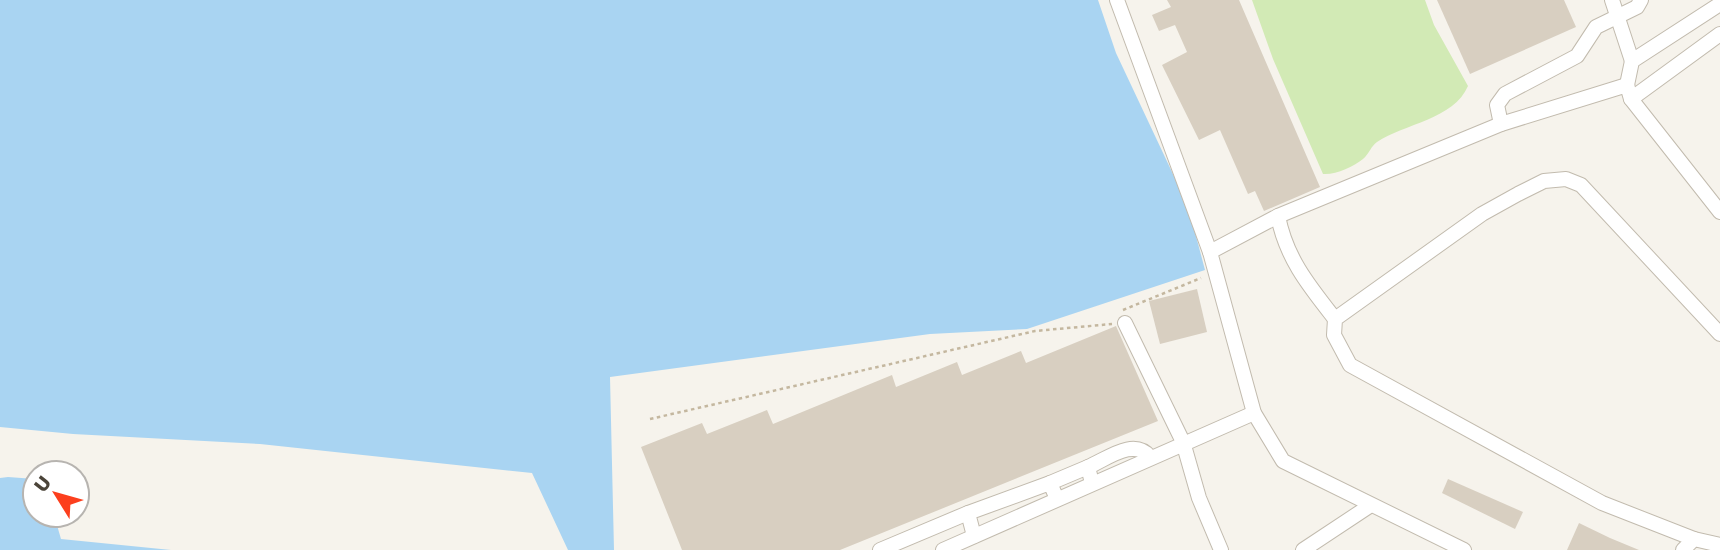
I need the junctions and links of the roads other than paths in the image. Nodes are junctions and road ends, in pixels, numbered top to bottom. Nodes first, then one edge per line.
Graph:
1 (1117, 0) edge
2 (1612, 0) edge
3 (1642, 0) edge
4 (1720, 4) edge
5 (1618, 17) junction
6 (1720, 34) edge
7 (1632, 61) junction
8 (1629, 92) junction
9 (1500, 124) junction
10 (1720, 212) edge
11 (1278, 216) junction
12 (1210, 252) junction
13 (1335, 319) junction
14 (1125, 323) road end
15 (1720, 334) edge
16 (1254, 413) junction
17 (1183, 442) junction
18 (1150, 457) junction
19 (1088, 467) junction
20 (1050, 483) junction
21 (1092, 483) junction
22 (1057, 499) junction
23 (1371, 505) junction
24 (968, 513) junction
25 (930, 529) junction
26 (974, 536) junction
27 (1693, 539) junction
28 (1720, 545) edge
29 (880, 550) edge
30 (938, 550) edge
31 (943, 550) edge
32 (1221, 550) edge
33 (1303, 550) edge
34 (1464, 550) edge
35 (1682, 550) edge

1 - 12 lane
2 - 5 lane
3 - 5 lane
4 - 7 lane
5 - 7 lane
5 - 9 lane
6 - 8 lane
7 - 8 lane
8 - 9 lane
8 - 10 lane
9 - 11 lane
11 - 12 lane
11 - 13 lane
12 - 16 lane
13 - 15 lane
13 - 27 lane
14 - 17 lane
16 - 17 lane
16 - 23 lane
17 - 18 lane
17 - 32 lane
18 - 19 lane
18 - 21 lane
19 - 20 lane
19 - 21 lane
20 - 22 lane
20 - 24 lane
21 - 22 lane
22 - 26 lane
23 - 33 lane
23 - 34 lane
24 - 25 lane
24 - 26 lane
25 - 29 lane
25 - 30 lane
26 - 31 lane
27 - 28 lane
27 - 35 lane

